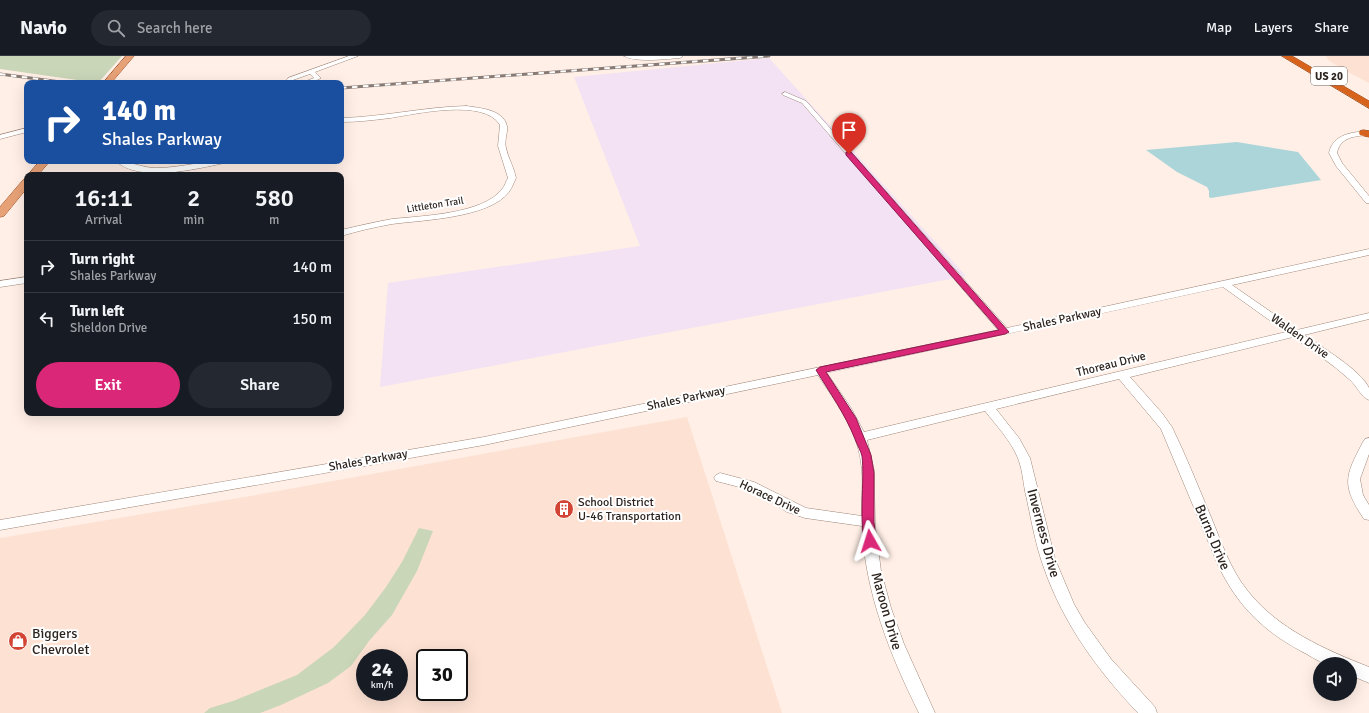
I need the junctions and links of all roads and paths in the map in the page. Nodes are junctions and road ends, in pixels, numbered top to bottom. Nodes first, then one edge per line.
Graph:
1 (130, 56) edge
2 (355, 56) edge
3 (627, 56) edge
4 (680, 56) edge
5 (1287, 57) edge
6 (311, 71) junction
7 (110, 80) edge
8 (290, 80) edge
9 (314, 80) edge
10 (784, 94) dead end
11 (1369, 97) edge
12 (1369, 105) edge
13 (344, 120) edge
14 (24, 131) edge
15 (1367, 133) edge
16 (0, 137) edge
17 (42, 164) edge
18 (124, 164) edge
19 (204, 164) edge
20 (36, 172) edge
21 (24, 186) edge
22 (1369, 201) edge
23 (0, 214) edge
24 (344, 232) edge
25 (1369, 252) edge
26 (24, 280) edge
27 (0, 284) edge
28 (1225, 284) junction
29 (1369, 316) edge
30 (1005, 332) junction
31 (1295, 333) junction
32 (820, 370) junction
33 (1122, 375) junction
34 (1369, 396) edge
35 (988, 407) junction
36 (860, 437) junction
37 (1369, 442) edge
38 (720, 478) dead end
39 (1369, 515) edge
40 (868, 522) junction
41 (0, 526) edge
42 (1327, 657) edge
43 (1357, 670) edge
44 (1369, 675) edge
45 (927, 713) edge
46 (1150, 713) edge

1 - 7 main road
2 - 6 street
3 - 4 street
5 - 11 highway, US 20
5 - 12 highway, US 20
6 - 8 street
6 - 9 street
10 - 30 street
13 - 24 street, Littleton Trail
14 - 16 street
15 - 22 street
17 - 20 main road
18 - 19 street
21 - 23 main road
25 - 28 street, Shales Parkway
26 - 27 street
28 - 30 street, Shales Parkway
28 - 31 street, Walden Drive
29 - 31 street, Thoreau Drive
30 - 32 street, Shales Parkway
31 - 33 street, Thoreau Drive
31 - 34 street, Walden Drive
32 - 36 street, Maroon Drive
32 - 41 street, Shales Parkway
33 - 35 street, Thoreau Drive
33 - 42 street, Burns Drive
35 - 36 street, Thoreau Drive
35 - 46 street, Inverness Drive
36 - 40 street, Maroon Drive
37 - 39 street
38 - 40 street, Horace Drive
40 - 45 street, Maroon Drive
43 - 44 street

